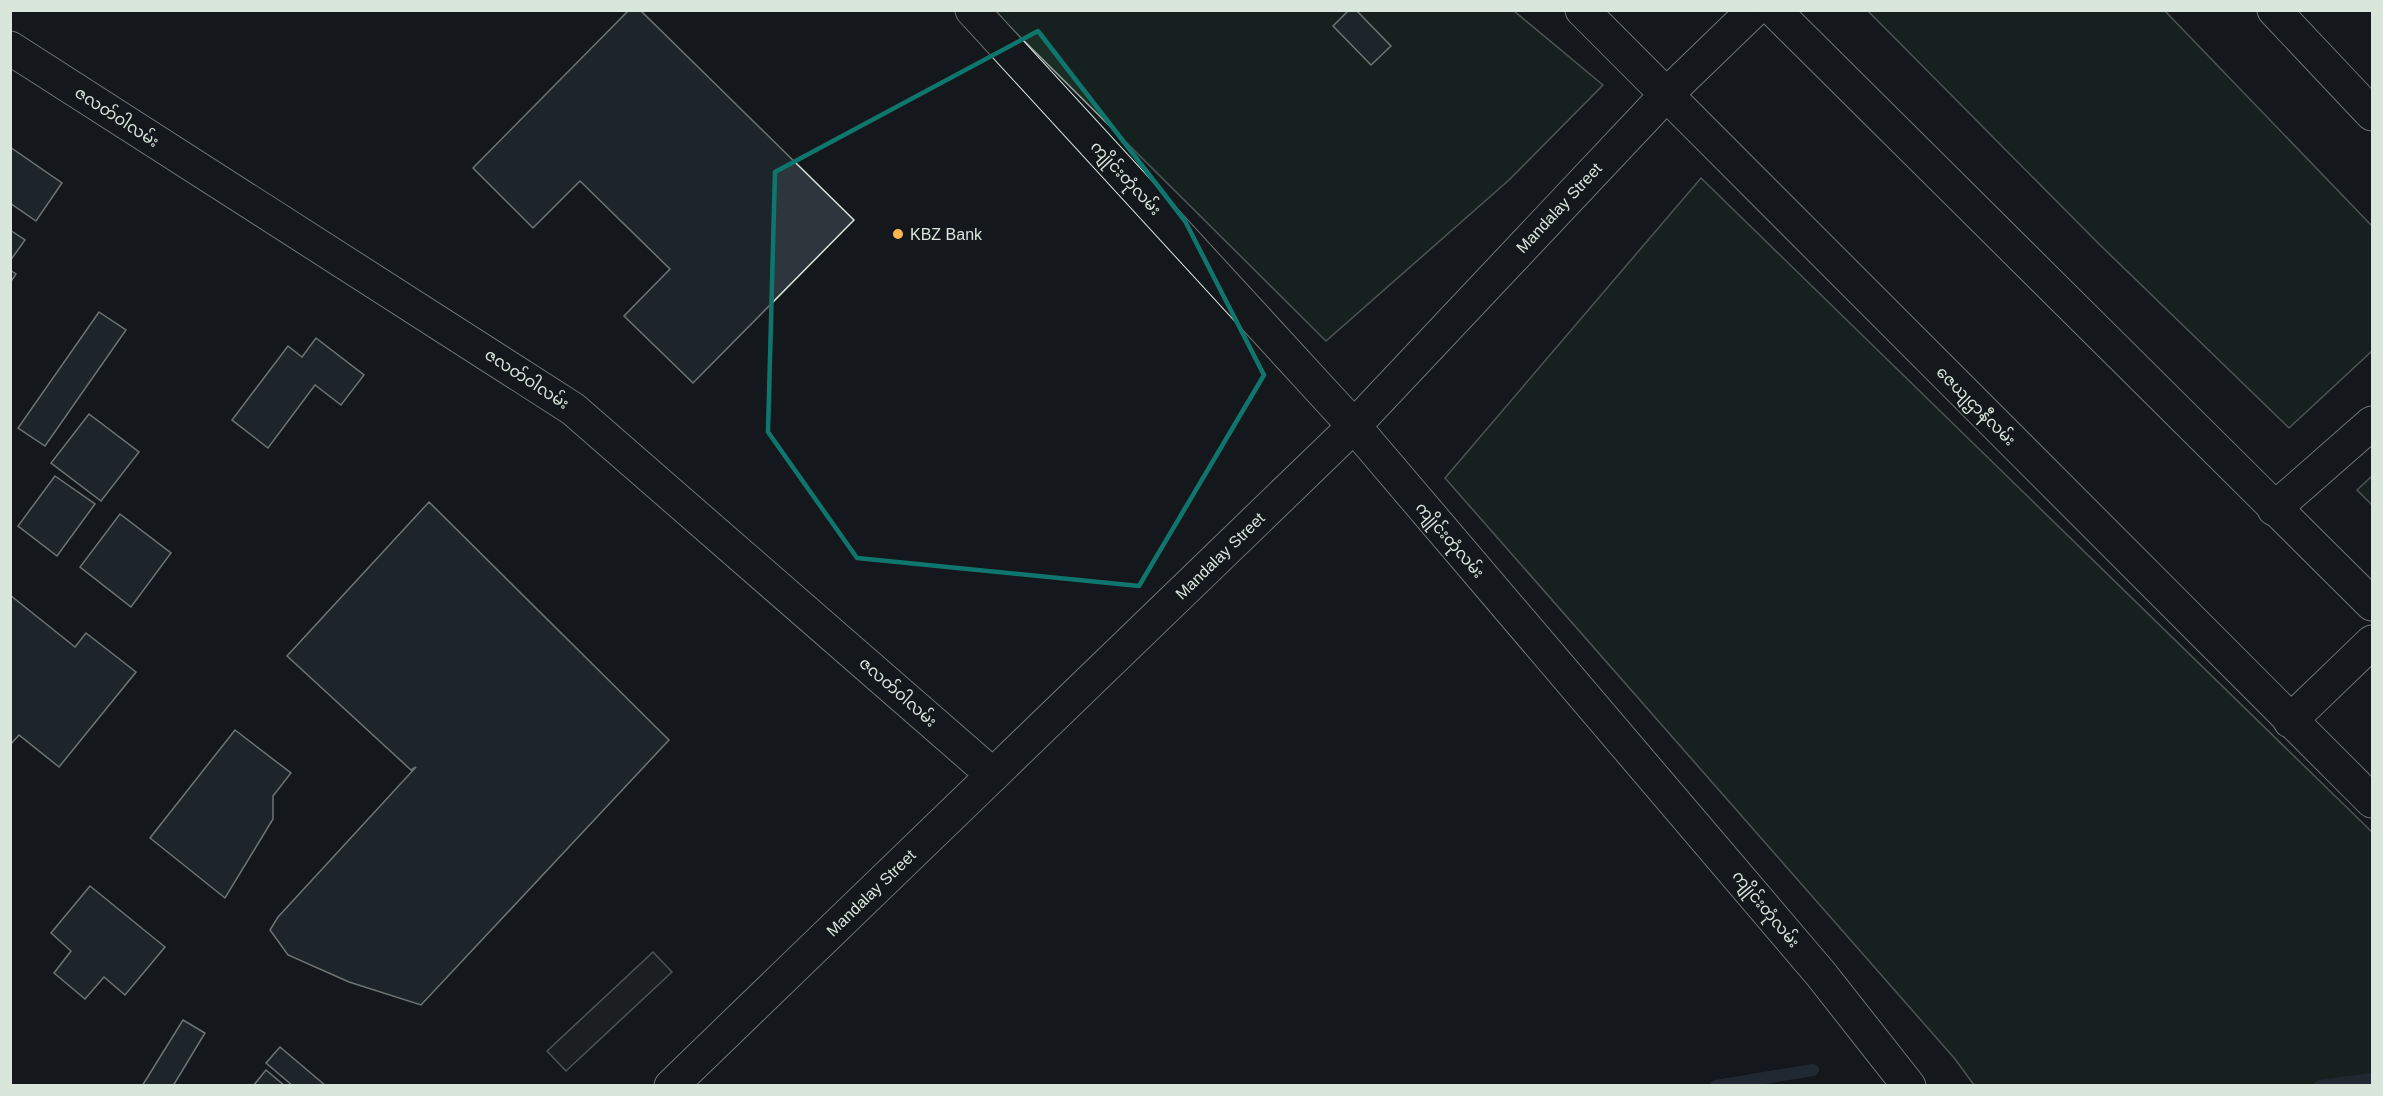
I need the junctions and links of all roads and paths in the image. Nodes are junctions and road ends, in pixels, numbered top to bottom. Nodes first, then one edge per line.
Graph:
1 (972, 10) edge
2 (1582, 10) edge
3 (1754, 10) edge
4 (1774, 10) edge
5 (2274, 10) edge
6 (10, 48) edge
7 (1666, 95) junction
8 (2373, 114) edge
9 (2373, 423) edge
10 (1354, 426) junction
11 (2274, 509) junction
12 (2373, 604) edge
13 (2373, 642) edge
14 (2290, 721) junction
15 (993, 775) junction
16 (2373, 801) edge
17 (671, 1086) edge
18 (1909, 1086) edge

1 - 10 street, ကျိုင်းတုံလမ်း
2 - 7 street, ဇေယျဌာနီလမ်း
3 - 7 street, Mandalay Street
4 - 11 street
5 - 8 street
6 - 15 street, ဇလတ်ဝါလမ်း
7 - 10 street, Mandalay Street
7 - 14 street, ဇေယျဌာနီလမ်း
9 - 11 street
10 - 15 street, Mandalay Street
10 - 18 street, ကျိုင်းတုံလမ်း
11 - 12 street
13 - 14 street
14 - 16 street, ဇေယျဌာနီလမ်း
15 - 17 street, Mandalay Street

